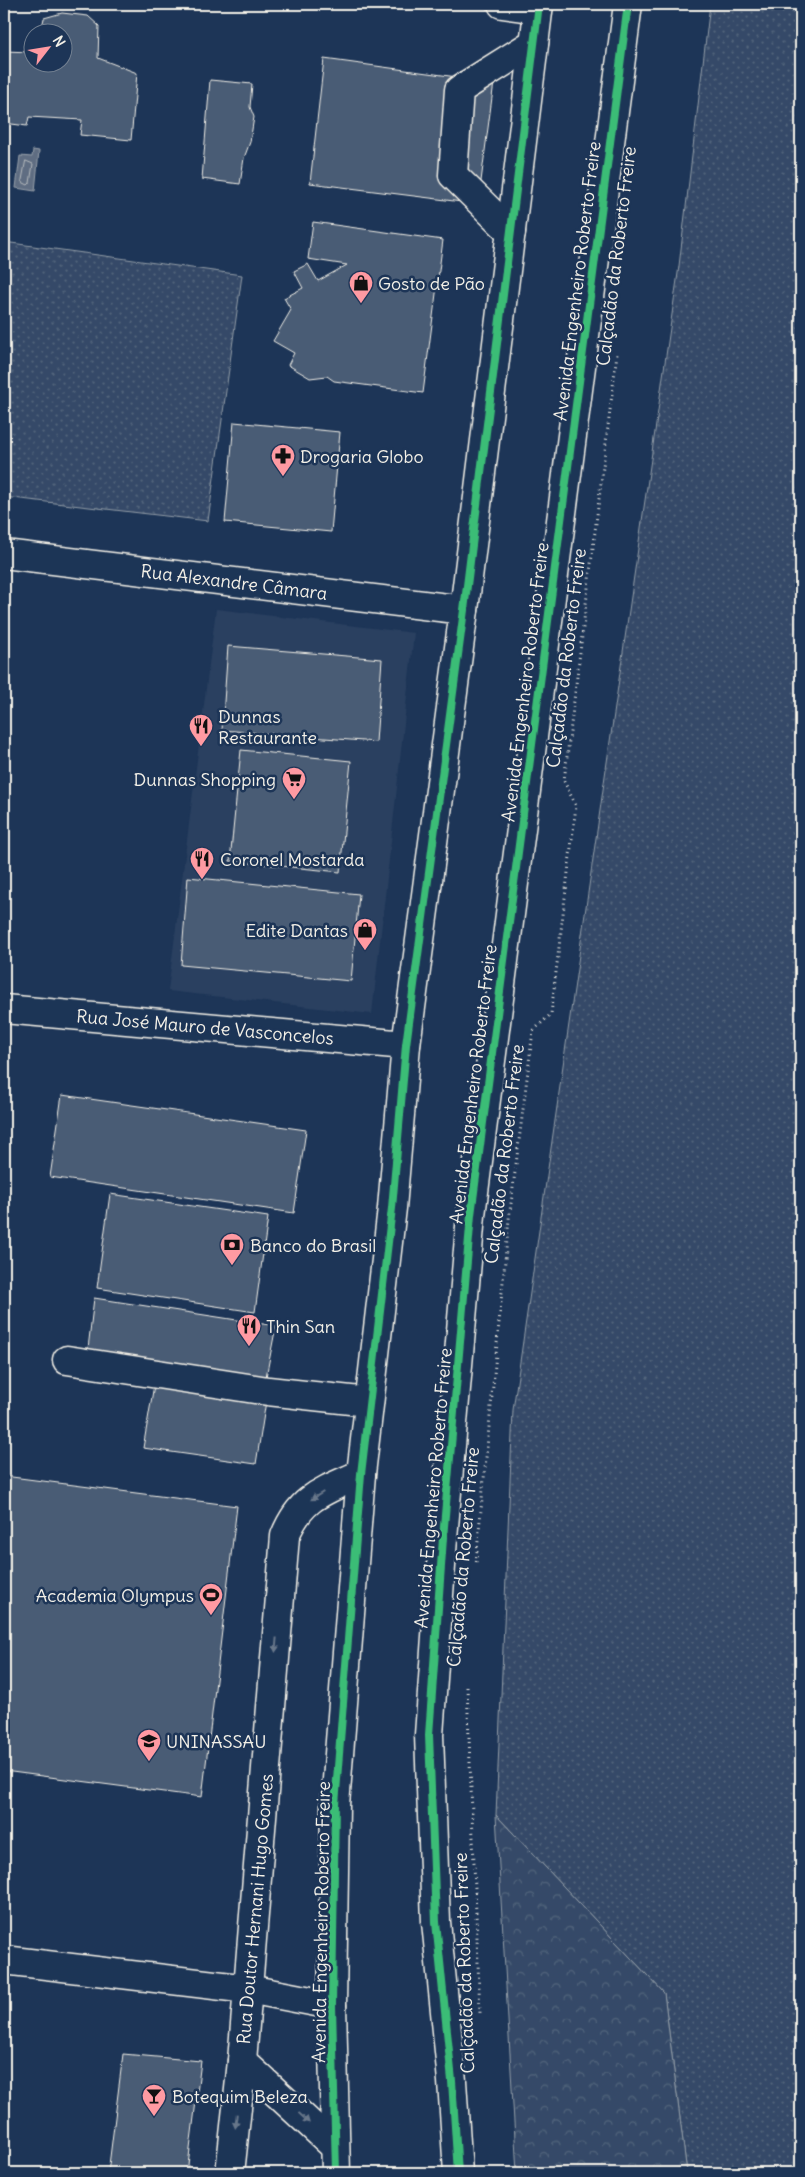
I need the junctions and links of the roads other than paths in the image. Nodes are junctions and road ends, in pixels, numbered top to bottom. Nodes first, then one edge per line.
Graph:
1 (502, 4) edge
2 (628, 4) edge
3 (539, 6) edge
4 (534, 43) junction
5 (510, 232) junction
6 (4, 554) edge
7 (464, 610) junction
8 (4, 1009) edge
9 (406, 1045) junction
10 (67, 1360) dead end
11 (369, 1402) junction
12 (361, 1474) junction
13 (4, 1960) edge
14 (248, 1989) junction
15 (332, 2005) junction
16 (242, 2061) junction
17 (334, 2146) junction
18 (230, 2173) edge
19 (336, 2173) edge
20 (458, 2173) edge

1 - 3 main road
2 - 20 main road, Avenida Engenheiro Roberto Freire
3 - 4 main road, Avenida Engenheiro Roberto Freire
4 - 5 main road, Avenida Engenheiro Roberto Freire
4 - 5 main road
5 - 7 main road, Avenida Engenheiro Roberto Freire
6 - 7 main road, Rua Alexandre Câmara
7 - 9 main road, Avenida Engenheiro Roberto Freire
8 - 9 main road, Rua José Mauro de Vasconcelos
9 - 11 main road, Avenida Engenheiro Roberto Freire
10 - 11 main road
11 - 12 main road, Avenida Engenheiro Roberto Freire
12 -> 14 main road, Rua Doutor Hernani Hugo Gomes
12 - 15 main road, Avenida Engenheiro Roberto Freire
13 - 14 main road
14 - 15 main road
14 - 16 main road, Rua Doutor Hernani Hugo Gomes
15 - 17 main road, Avenida Engenheiro Roberto Freire
16 -> 17 main road
16 -> 18 main road, Rua Doutor Hernani Hugo Gomes
17 - 19 main road, Avenida Engenheiro Roberto Freire

